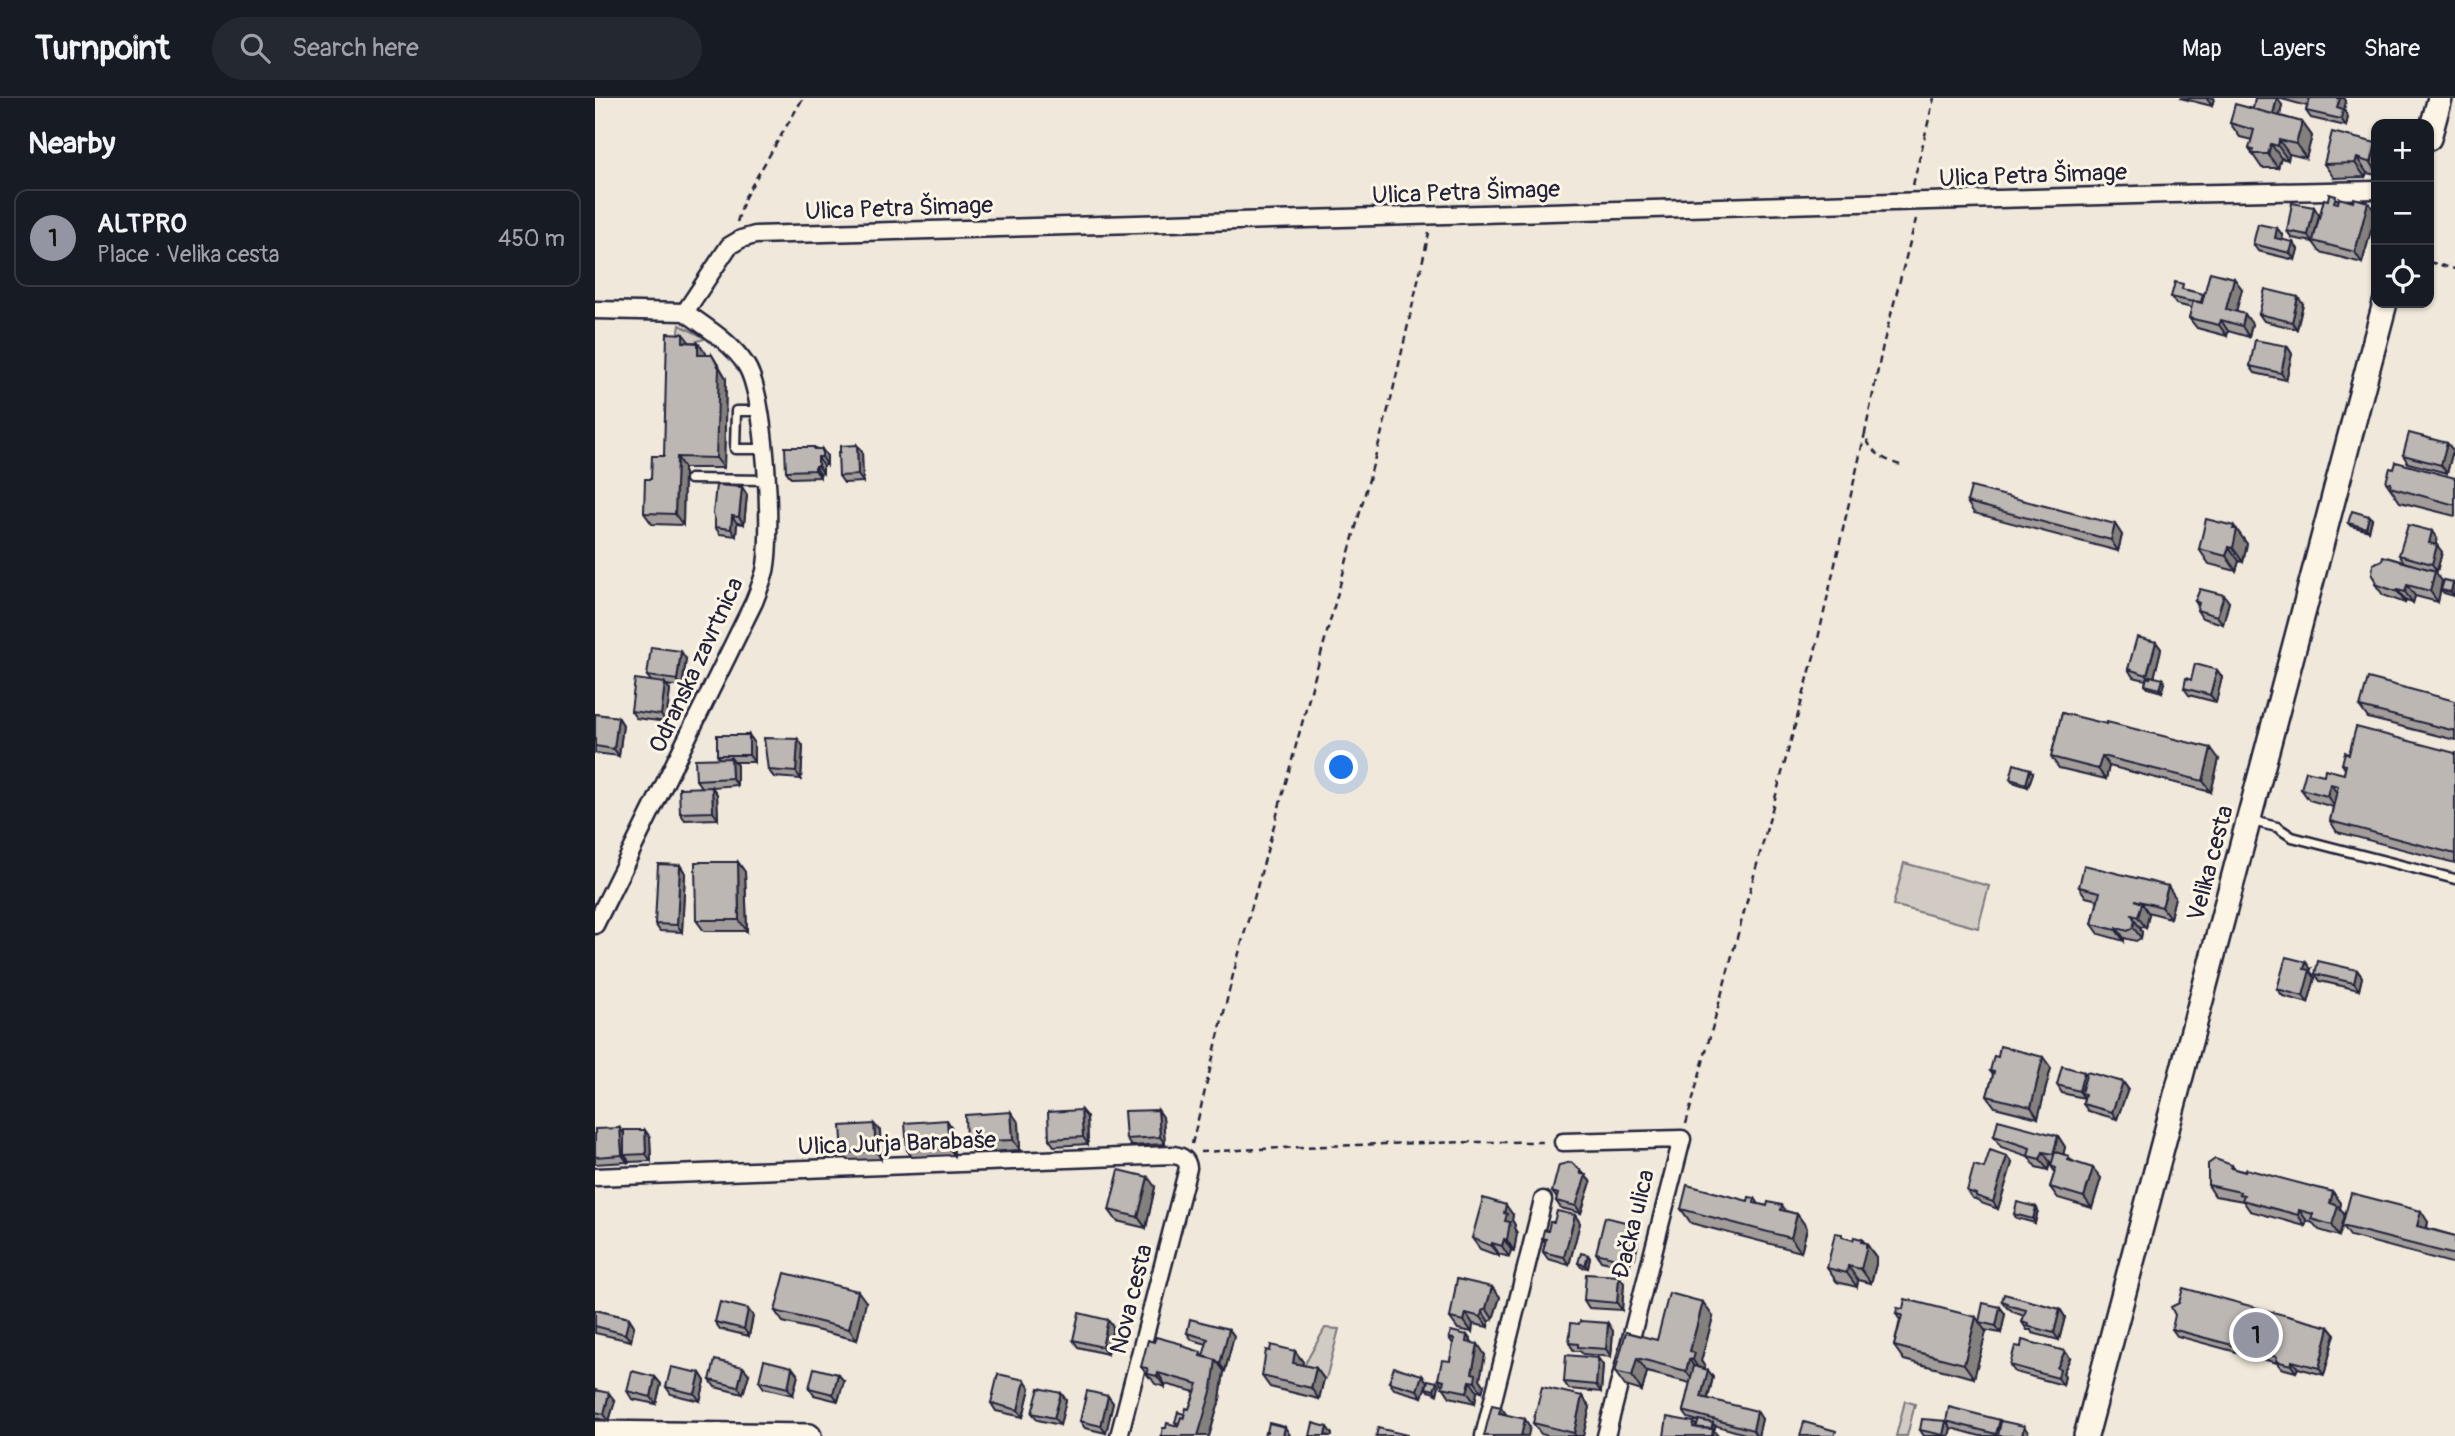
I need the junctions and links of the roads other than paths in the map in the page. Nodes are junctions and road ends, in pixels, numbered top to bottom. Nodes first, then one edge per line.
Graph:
1 (2439, 98) edge
2 (2434, 119) edge
3 (2371, 190) edge
4 (2384, 308) edge
5 (595, 310) edge
6 (685, 312) junction
7 (760, 411) junction
8 (764, 449) junction
9 (690, 479) dead end
10 (766, 480) junction
11 (2249, 820) junction
12 (2455, 880) edge
13 (596, 923) edge
14 (1563, 1142) road end
15 (1187, 1173) joint
16 (595, 1177) edge
17 (1543, 1200) dead end
18 (604, 1434) edge
19 (809, 1436) edge
20 (1119, 1436) edge
21 (1484, 1436) edge
22 (1606, 1436) edge
23 (2086, 1436) edge

1 - 2 main road
3 - 6 street, Ulica Petra Šimage
4 - 11 main road, Velika cesta
5 - 6 street
6 - 7 street, Odranska zavrtnica
7 - 8 street, Odranska zavrtnica
7 - 8 lane
8 - 10 street, Odranska zavrtnica
9 - 10 lane
10 - 13 street, Odranska zavrtnica
11 - 12 lane
11 - 23 main road, Velika cesta
14 - 22 street, Đačka ulica
15 - 16 street, Ulica Jurja Barabaše
15 - 20 street, Nova cesta
17 - 21 street
18 - 19 main road

